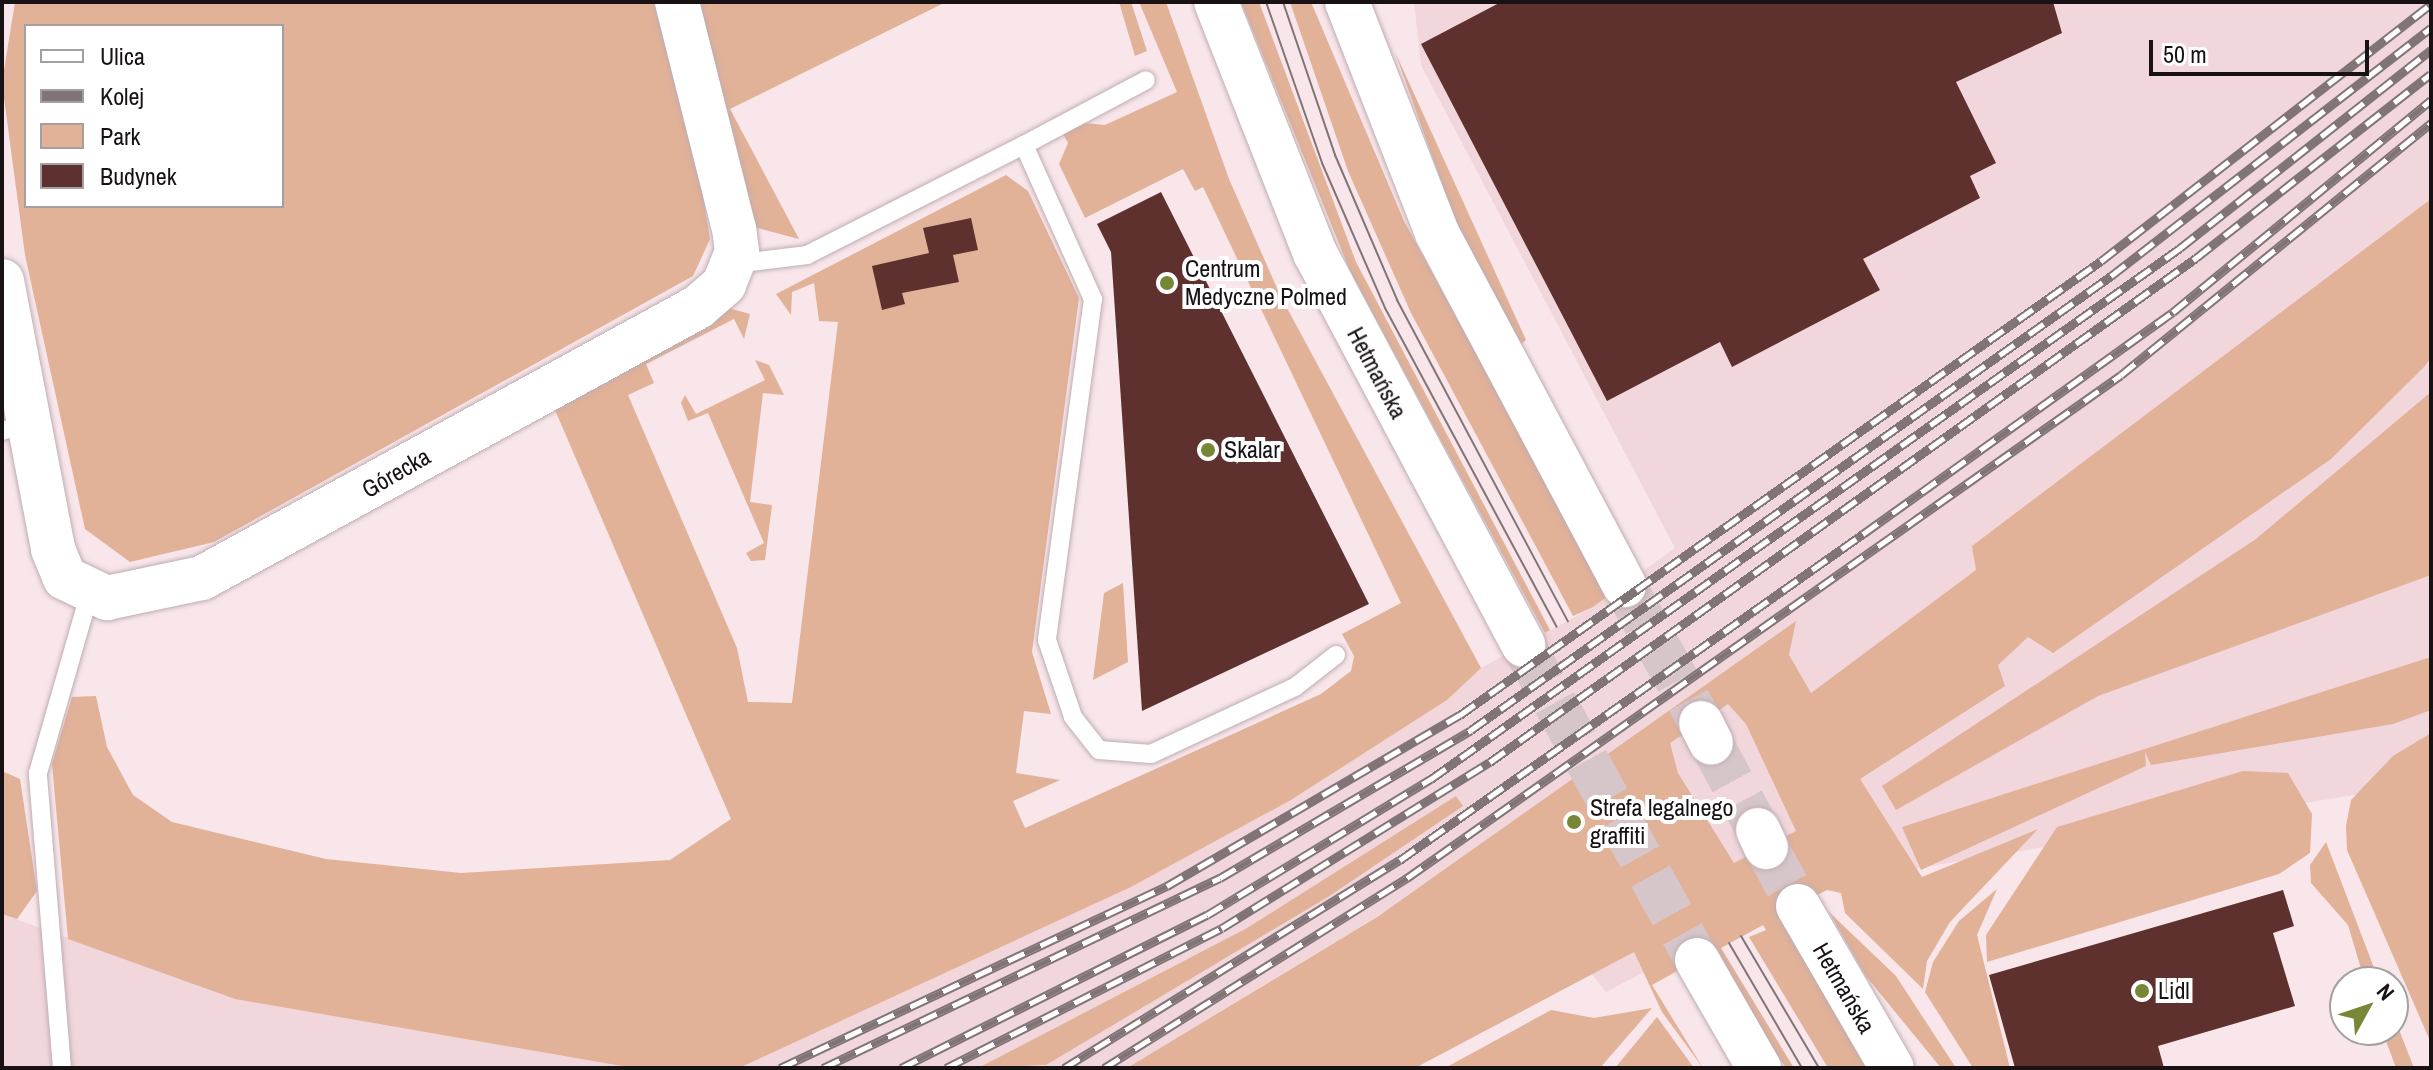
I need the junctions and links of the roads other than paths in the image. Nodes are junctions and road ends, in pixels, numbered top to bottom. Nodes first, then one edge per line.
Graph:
1 (677, 2) edge
2 (1216, 2) edge
3 (1347, 2) edge
4 (1146, 80) dead end
5 (1024, 145) junction
6 (734, 264) junction
7 (2, 281) edge
8 (16, 427) edge
9 (1624, 585) tunnel mouth
10 (89, 595) junction
11 (1523, 645) tunnel mouth
12 (1336, 655) dead end
13 (1798, 906) tunnel mouth
14 (1697, 960) tunnel mouth
15 (62, 1068) edge
16 (1759, 1068) edge
17 (1892, 1068) edge

1 - 6 main road
2 - 11 main road, Hetmańska
3 - 9 main road
4 - 5 lane
5 - 6 lane
5 - 12 lane
6 - 10 main road, Górecka
7 - 8 main road
8 - 10 main road
10 - 15 lane
13 - 17 main road, Hetmańska
14 - 16 main road

